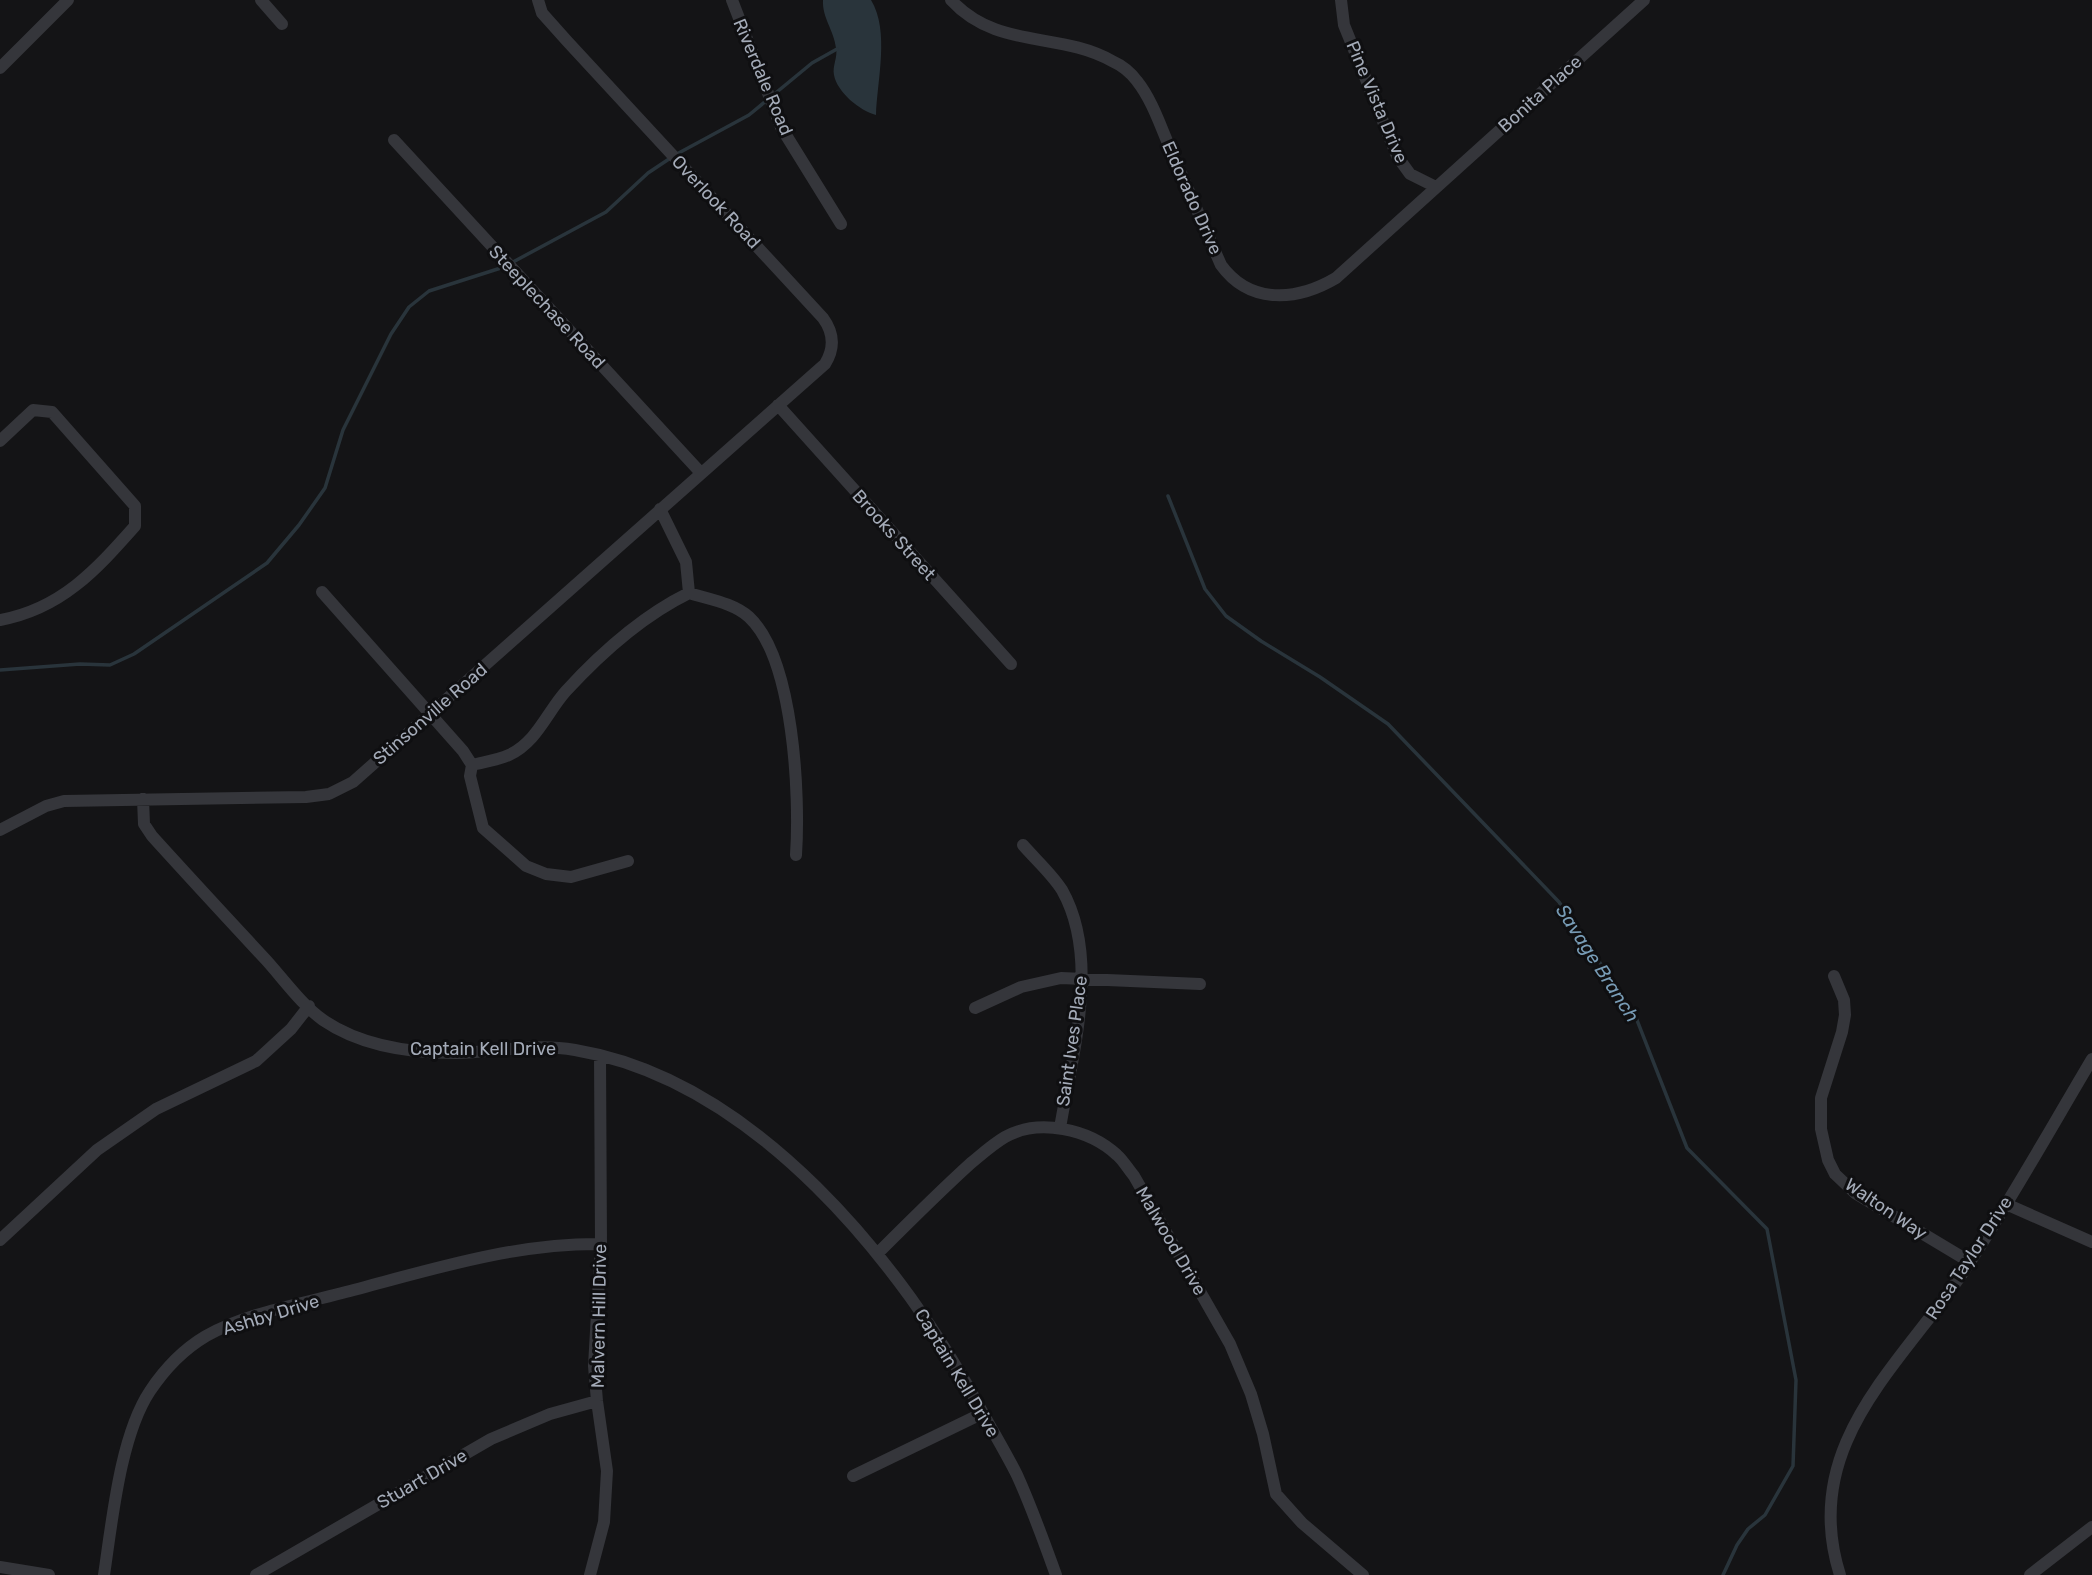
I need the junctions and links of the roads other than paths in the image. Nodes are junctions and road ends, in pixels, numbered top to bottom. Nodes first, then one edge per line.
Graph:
1 (68, 0) edge
2 (261, 0) edge
3 (538, 0) edge
4 (732, 0) edge
5 (951, 0) edge
6 (1341, 0) edge
7 (1644, 0) edge
8 (282, 24) dead end
9 (0, 68) edge
10 (394, 140) dead end
11 (1436, 187) junction
12 (841, 224) dead end
13 (778, 405) junction
14 (0, 441) edge
15 (701, 473) junction
16 (660, 509) junction
17 (322, 592) dead end
18 (689, 593) junction
19 (0, 620) edge
20 (1011, 664) dead end
21 (431, 713) junction
22 (472, 765) junction
23 (143, 799) junction
24 (0, 830) edge
25 (1023, 845) dead end
26 (796, 855) dead end
27 (628, 861) dead end
28 (1835, 976) dead end
29 (1083, 978) junction
30 (1200, 984) dead end
31 (309, 1006) junction
32 (975, 1008) dead end
33 (600, 1055) junction
34 (2092, 1059) edge
35 (1060, 1128) junction
36 (2006, 1204) junction
37 (0, 1240) edge
38 (2092, 1242) edge
39 (601, 1244) junction
40 (877, 1253) junction
41 (1970, 1262) junction
42 (597, 1401) junction
43 (983, 1413) junction
44 (853, 1476) dead end
45 (2092, 1527) edge
46 (0, 1567) edge
47 (49, 1575) edge
48 (104, 1575) edge
49 (256, 1575) edge
50 (590, 1575) edge
51 (1056, 1575) edge
52 (1363, 1575) edge
53 (1840, 1575) edge
54 (2030, 1575) edge

1 - 9 street
2 - 8 street
3 - 13 street, Overlook Road
4 - 12 street, Riverdale Road
5 - 11 street, Eldorado Drive
6 - 11 street, Pine Vista Drive
7 - 11 street, Bonita Place
10 - 15 street, Steeplechase Road
13 - 15 street, Stinsonville Road
13 - 20 street, Brooks Street
14 - 19 street
15 - 16 street, Stinsonville Road
16 - 18 street
16 - 21 street, Stinsonville Road
17 - 21 street
18 - 22 street
18 - 26 street
21 - 22 street
21 - 23 street, Stinsonville Road
22 - 27 street
23 - 24 street, Stinsonville Road
23 - 31 street, Captain Kell Drive
25 - 29 street, Saint Ives Place
28 - 41 street, Walton Way
29 - 30 street
29 - 32 street
29 - 35 street, Saint Ives Place
31 - 33 street, Captain Kell Drive
31 - 37 street
33 - 39 street, Malvern Hill Drive
33 - 40 street, Captain Kell Drive
34 - 36 street, Rosa Taylor Drive
35 - 40 street, Malwood Drive
35 - 52 street, Malwood Drive
36 - 38 street
36 - 41 street, Rosa Taylor Drive
39 - 42 street, Malvern Hill Drive
39 - 48 street, Ashby Drive
40 - 43 street, Captain Kell Drive
41 - 53 street, Rosa Taylor Drive
42 - 49 street, Stuart Drive
42 - 50 street, Malvern Hill Drive
43 - 44 street
43 - 51 street, Captain Kell Drive
45 - 54 street
46 - 47 street

